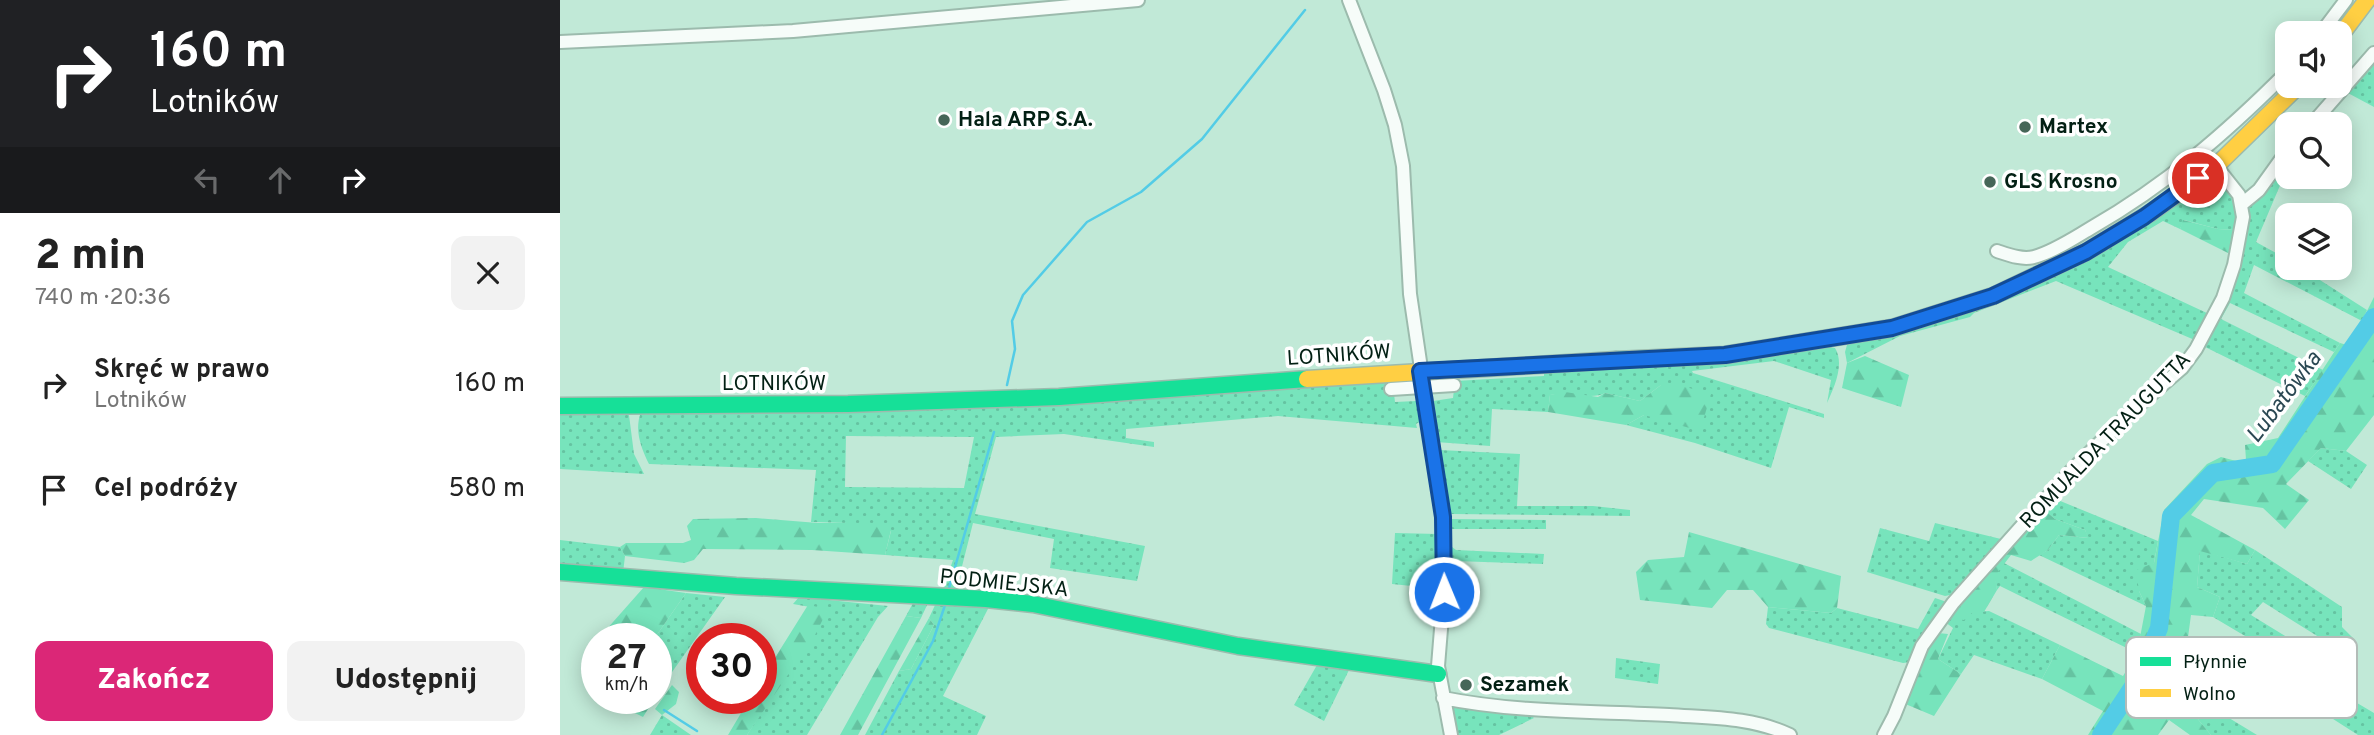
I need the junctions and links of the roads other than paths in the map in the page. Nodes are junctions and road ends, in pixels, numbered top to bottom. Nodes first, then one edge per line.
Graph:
1 (1138, 0) edge
2 (1349, 0) edge
3 (2346, 0) edge
4 (2367, 0) edge
5 (2330, 21) edge
6 (2351, 21) edge
7 (560, 41) edge
8 (2374, 53) edge
9 (2275, 84) edge
10 (2286, 98) edge
11 (2322, 112) edge
12 (2216, 166) junction
13 (2275, 168) edge
14 (2242, 204) junction
15 (1997, 251) dead end
16 (1420, 371) junction
17 (1454, 385) dead end
18 (1422, 388) junction
19 (1391, 389) dead end
20 (560, 406) edge
21 (560, 572) edge
22 (1438, 674) junction
23 (1443, 698) junction
24 (1451, 735) edge
25 (1790, 735) edge
26 (1884, 735) edge

1 - 7 street
2 - 16 street
3 - 5 street
4 - 6 street
8 - 11 street
9 - 15 street
10 - 12 street, LOTNIKÓW
12 - 14 street
12 - 16 street, LOTNIKÓW
13 - 14 street
14 - 26 street, ROMUALDA TRAUGUTTA
16 - 18 street
16 - 20 street, LOTNIKÓW
17 - 18 street
18 - 19 street
18 - 22 street
21 - 22 street, PODMIEJSKA
22 - 23 street
23 - 24 street
23 - 25 street

